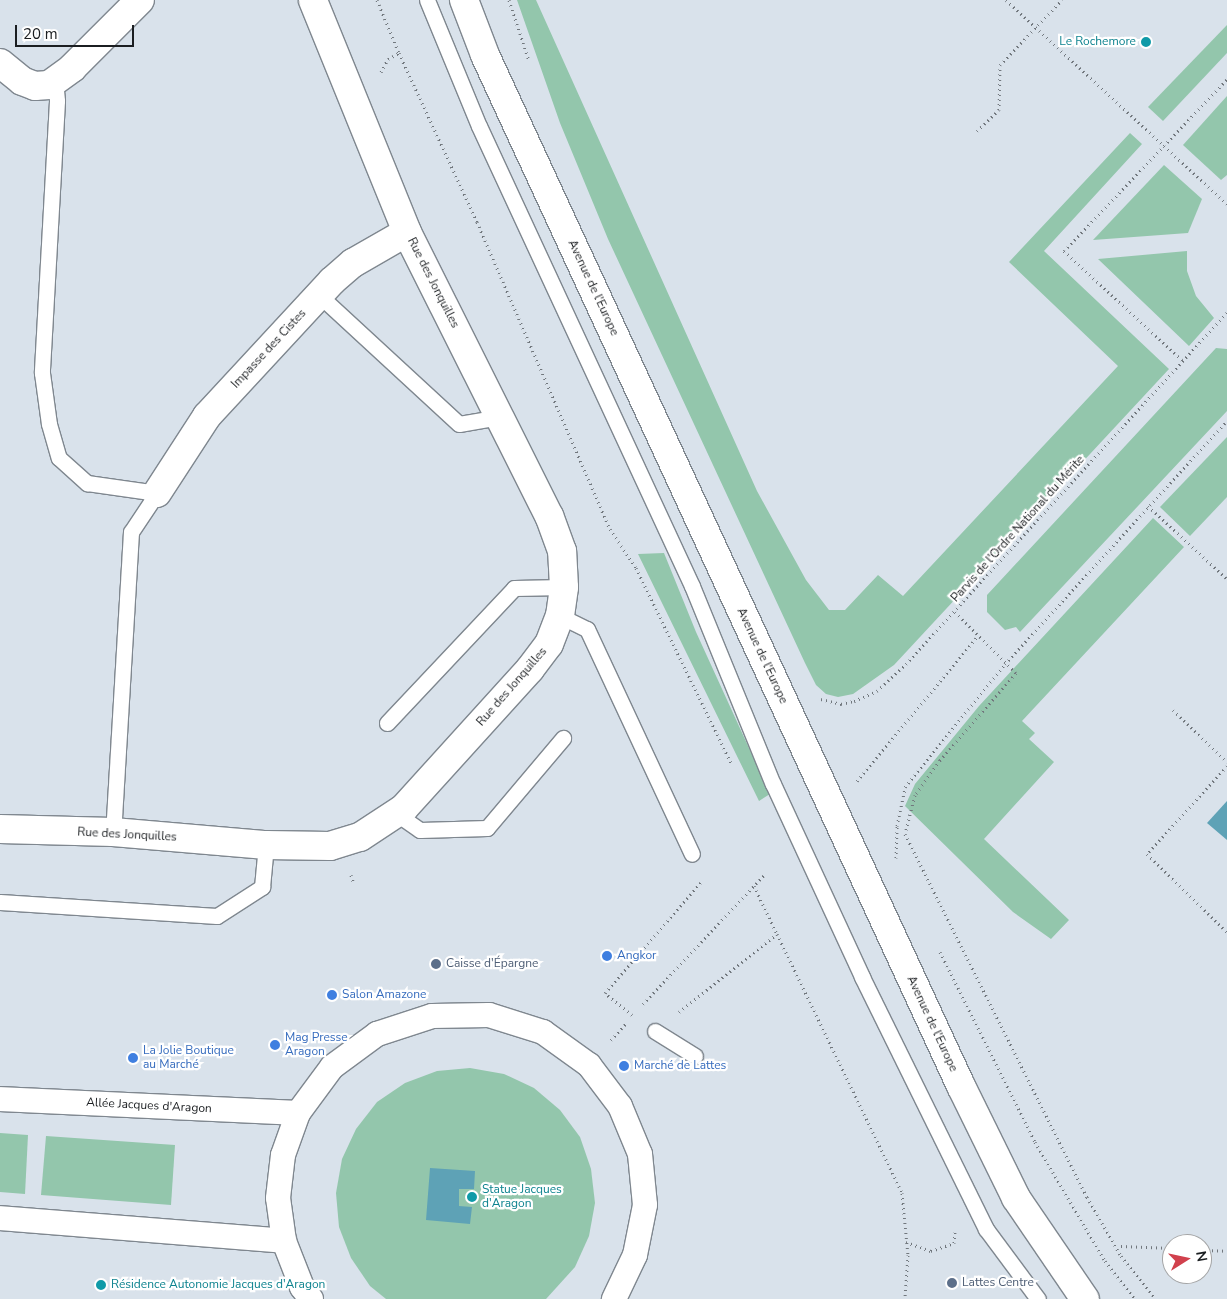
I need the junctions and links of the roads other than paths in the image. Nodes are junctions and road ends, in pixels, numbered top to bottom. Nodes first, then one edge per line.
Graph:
1 (140, 0) edge
2 (313, 0) edge
3 (427, 0) edge
4 (464, 0) edge
5 (0, 63) edge
6 (54, 81) junction
7 (407, 232) junction
8 (319, 295) junction
9 (500, 417) junction
10 (157, 493) junction
11 (564, 587) junction
12 (560, 616) junction
13 (387, 723) dead end
14 (563, 738) dead end
15 (397, 814) junction
16 (0, 829) edge
17 (113, 832) junction
18 (266, 845) junction
19 (692, 854) road end
20 (0, 902) edge
21 (655, 1031) road end
22 (695, 1056) dead end
23 (0, 1099) edge
24 (298, 1113) junction
25 (0, 1218) edge
26 (284, 1241) junction
27 (311, 1299) edge
28 (614, 1299) edge
29 (1038, 1299) edge
30 (1084, 1299) edge

1 - 6 street
2 - 7 street, Rue des Jonquilles
3 - 29 lane
4 - 30 street, Avenue de l'Europe
5 - 6 street
6 - 10 lane
7 - 8 street, Impasse des Cistes
7 - 9 street, Rue des Jonquilles
8 - 9 lane
8 - 10 street, Impasse des Cistes
9 - 11 street, Rue des Jonquilles
10 - 17 lane
11 - 12 street, Rue des Jonquilles
11 - 13 lane
12 - 15 street, Rue des Jonquilles
12 - 19 lane
14 - 15 lane
15 - 18 street, Rue des Jonquilles
16 - 17 street, Rue des Jonquilles
17 - 18 street, Rue des Jonquilles
18 - 20 lane
21 - 22 lane
23 - 24 street, Allée Jacques d'Aragon
24 - 26 street
24 - 28 street
25 - 26 street
26 - 27 street

